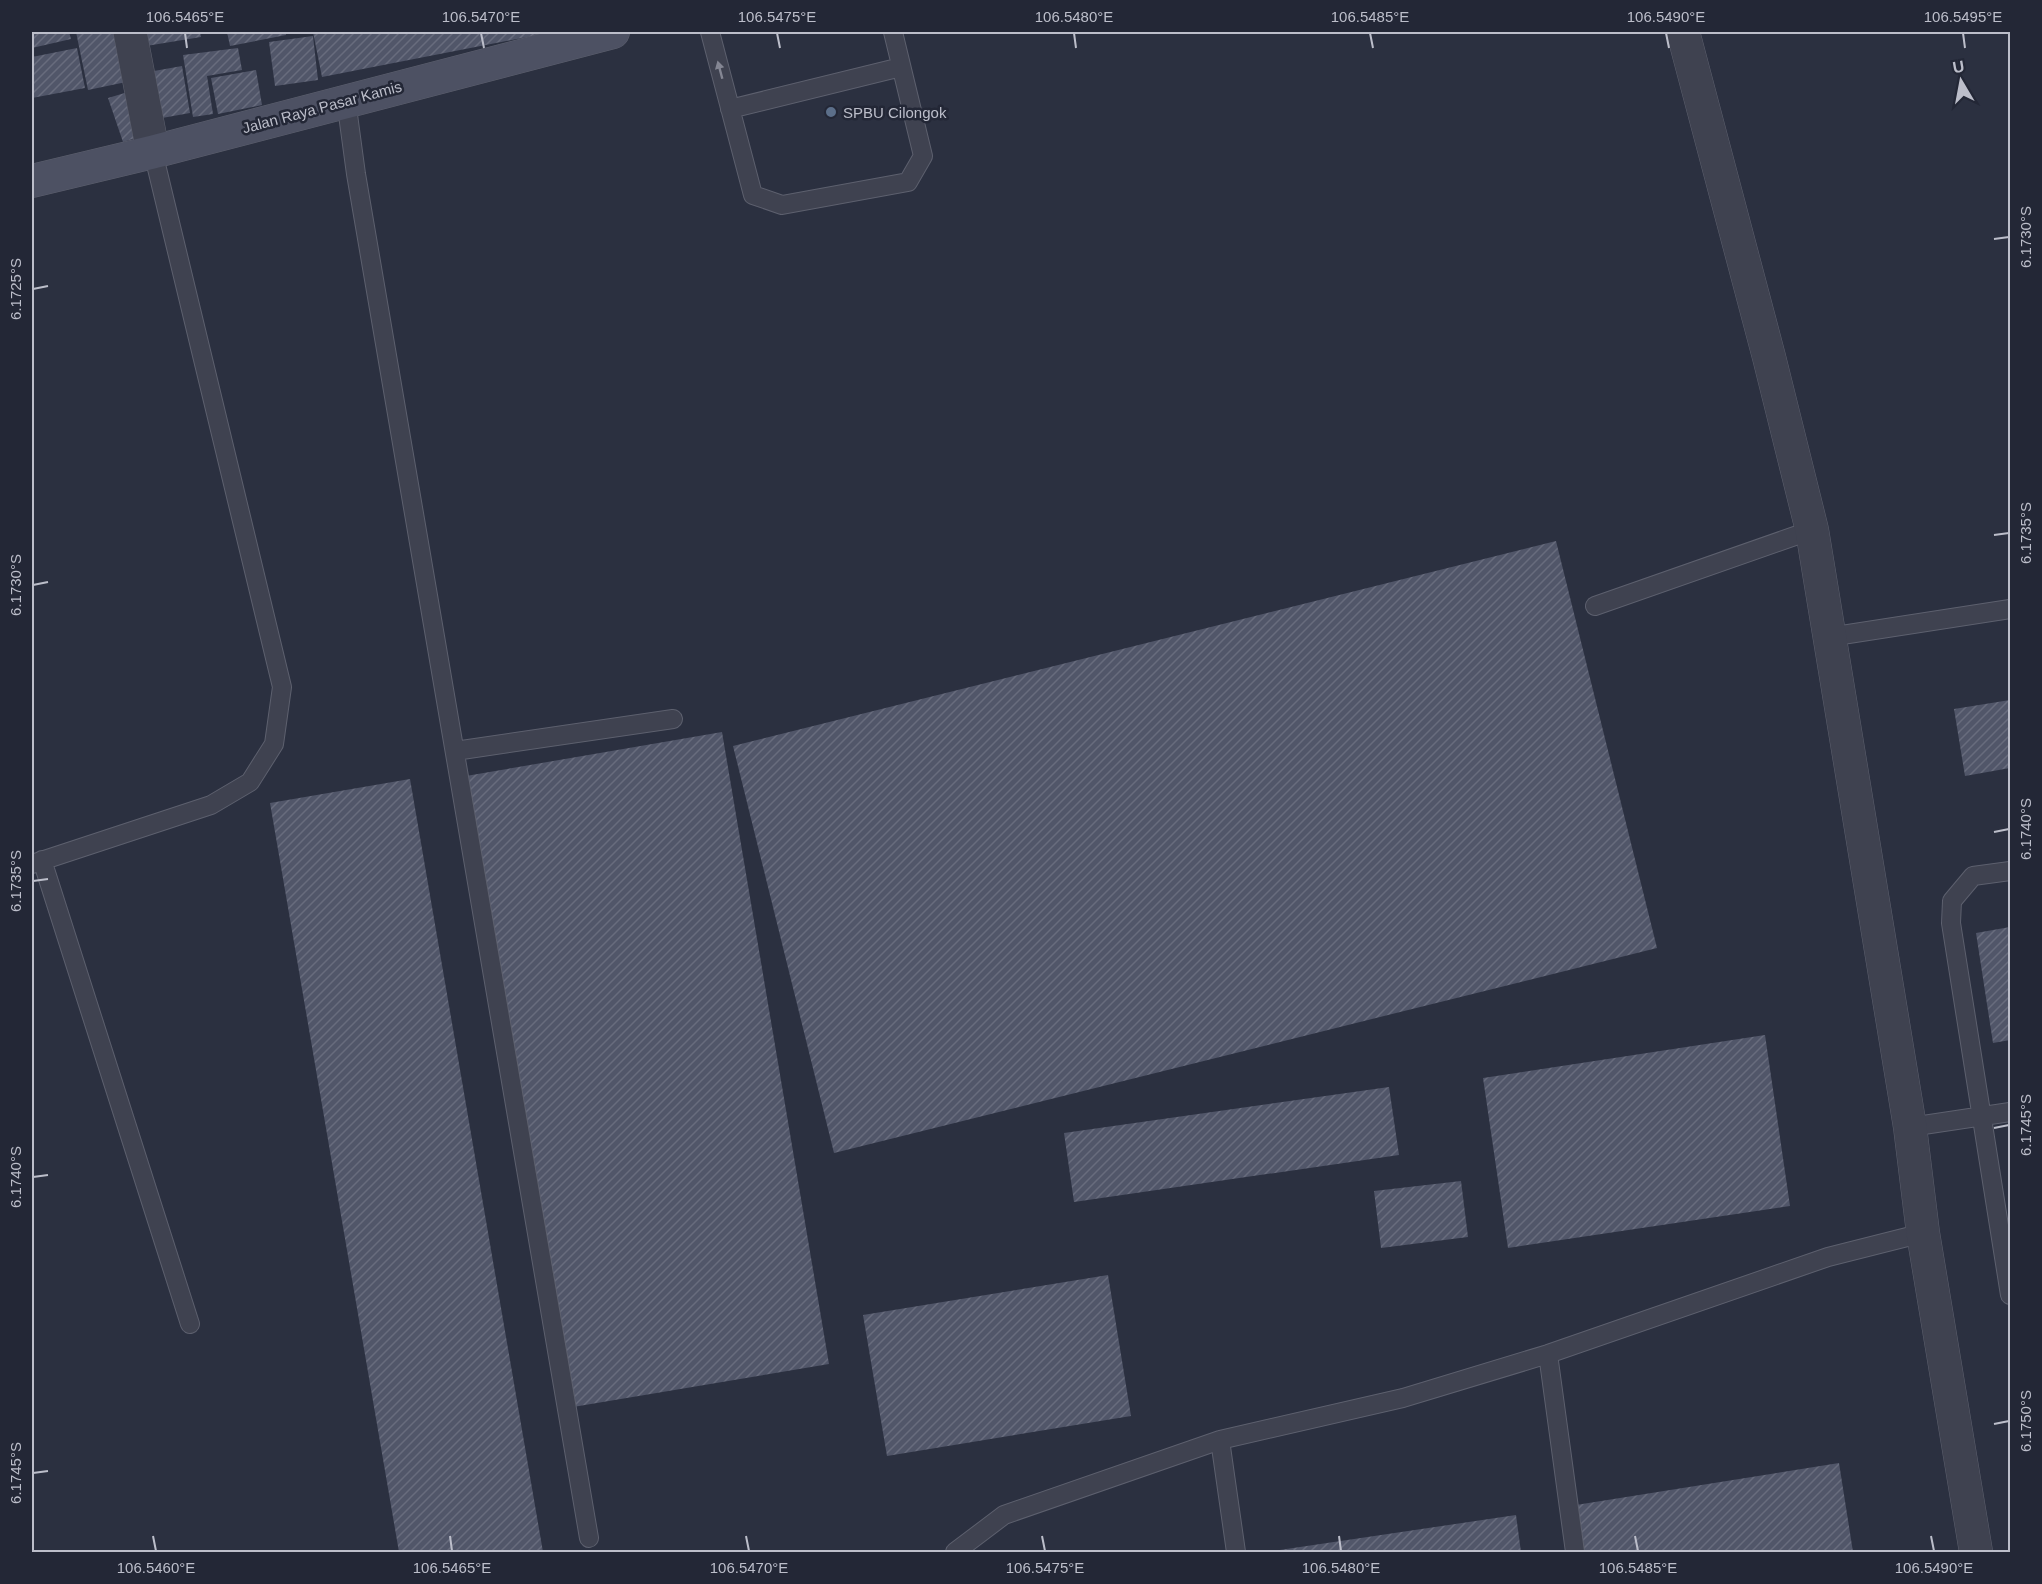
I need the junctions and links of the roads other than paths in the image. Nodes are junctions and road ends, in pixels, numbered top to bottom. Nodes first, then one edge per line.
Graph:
1 (130, 32) edge
2 (613, 32) edge
3 (710, 32) edge
4 (893, 32) edge
5 (1683, 32) edge
6 (569, 37) edge
7 (901, 67) junction
8 (346, 100) junction
9 (730, 109) junction
10 (153, 152) junction
11 (32, 181) edge
12 (1812, 530) junction
13 (1595, 606) dead end
14 (2010, 609) edge
15 (1829, 637) junction
16 (673, 719) dead end
17 (455, 751) junction
18 (37, 862) edge
19 (2010, 872) edge
20 (2010, 1112) edge
21 (1982, 1116) junction
22 (1910, 1126) junction
23 (1923, 1233) junction
24 (2010, 1295) edge
25 (190, 1324) dead end
26 (1548, 1354) junction
27 (1220, 1440) junction
28 (589, 1538) dead end
29 (955, 1552) edge
30 (1236, 1552) edge
31 (1575, 1552) edge
32 (1976, 1552) edge

1 - 10 street
2 - 6 main road, Jalan Raya Pasar Kamis
9 -> 3 lane
4 - 7 lane
5 - 12 street
6 - 8 main road, Jalan Raya Pasar Kamis
7 - 9 lane
7 - 9 lane
8 - 10 main road, Jalan Raya Pasar Kamis
8 - 17 lane
10 - 11 main road, Jalan Raya Pasar Kamis
10 - 18 lane
12 - 13 lane
12 - 15 street
14 - 15 lane
15 - 22 street
16 - 17 lane
17 - 28 lane
18 - 25 lane
19 - 21 lane
20 - 21 lane
21 - 22 lane
21 - 24 lane
22 - 23 street
23 - 26 lane
23 - 32 street
26 - 27 lane
26 - 31 lane
27 - 29 lane
27 - 30 lane

